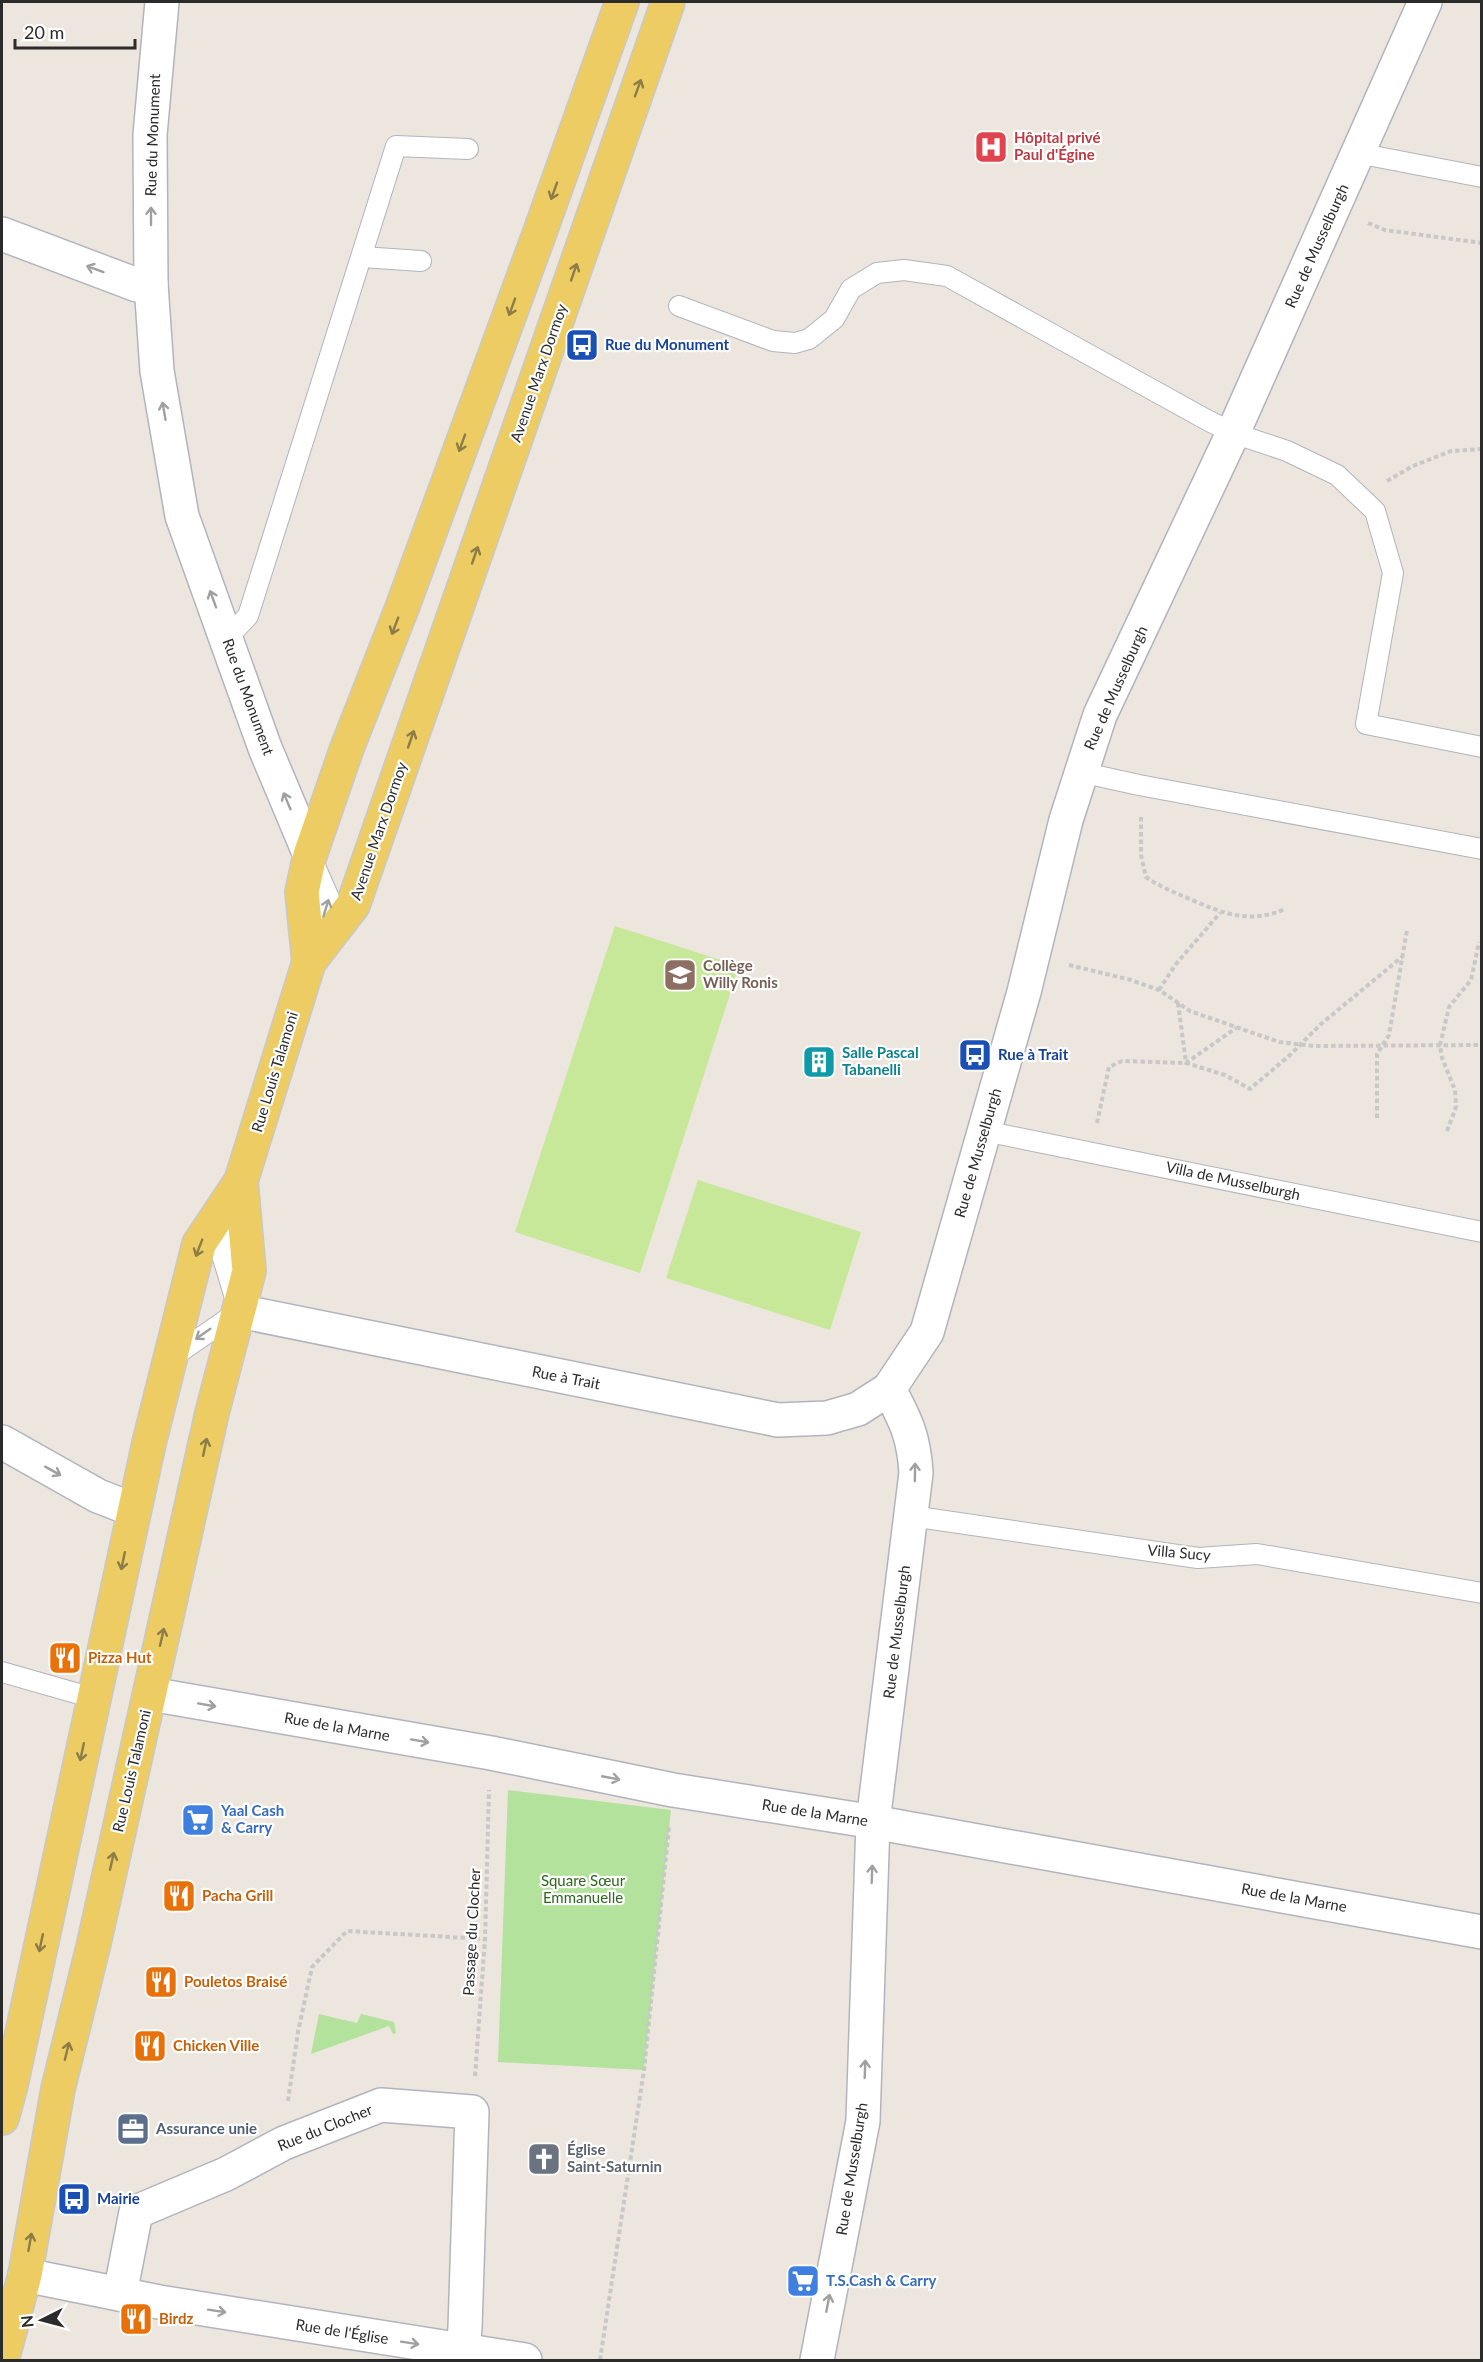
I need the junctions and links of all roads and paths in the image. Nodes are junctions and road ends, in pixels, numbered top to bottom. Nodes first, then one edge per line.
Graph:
1 (162, 2) edge
2 (622, 2) edge
3 (668, 2) edge
4 (1425, 2) edge
5 (468, 149) dead end
6 (1358, 153) junction
7 (1482, 177) edge
8 (1334, 208) junction
9 (2, 234) edge
10 (1482, 243) edge
11 (362, 257) junction
12 (421, 261) dead end
13 (151, 284) junction
14 (679, 306) dead end
15 (1233, 433) junction
16 (1482, 449) edge
17 (1360, 496) junction
18 (226, 638) junction
19 (1482, 747) edge
20 (1080, 772) junction
21 (1147, 787) junction
22 (1482, 849) edge
23 (310, 855) junction
24 (1285, 909) dead end
25 (1220, 913) junction
26 (1407, 930) dead end
27 (1479, 942) dead end
28 (1402, 957) junction
29 (309, 962) junction
30 (1066, 964) dead end
31 (1159, 990) junction
32 (1178, 1003) junction
33 (1236, 1028) junction
34 (1301, 1044) junction
35 (1440, 1045) junction
36 (1482, 1045) edge
37 (1381, 1046) junction
38 (1185, 1063) junction
39 (1377, 1118) dead end
40 (984, 1131) junction
41 (1447, 1131) dead end
42 (1090, 1152) junction
43 (241, 1181) junction
44 (1482, 1232) edge
45 (239, 1311) junction
46 (169, 1359) junction
47 (889, 1389) junction
48 (2, 1442) edge
49 (134, 1510) junction
50 (911, 1516) junction
51 (1482, 1593) edge
52 (2, 1672) edge
53 (150, 1694) junction
54 (93, 1698) junction
55 (491, 1753) junction
56 (673, 1790) junction
57 (873, 1822) junction
58 (1482, 1932) edge
59 (484, 1939) junction
60 (6, 2084) edge
61 (472, 2112) junction
62 (2, 2118) edge
63 (299, 2138) junction
64 (25, 2275) junction
65 (120, 2294) junction
66 (462, 2351) junction
67 (2, 2361) edge
68 (525, 2361) edge
69 (600, 2361) edge
70 (817, 2361) edge

13 -> 1 street, Rue du Monument
2 -> 23 main road
29 -> 3 main road, Avenue Marx Dormoy
4 - 6 street, Rue de Musselburgh
5 - 11 lane
6 - 7 lane
6 - 8 street, Rue de Musselburgh
8 - 10 path
8 - 15 street, Rue de Musselburgh
13 -> 9 street
11 - 12 lane
11 - 18 lane
18 -> 13 street, Rue du Monument
14 - 15 lane
15 - 17 lane
15 - 20 street, Rue de Musselburgh
16 - 17 path
17 - 19 lane
23 -> 18 street, Rue du Monument
20 - 21 lane
20 - 40 street, Rue de Musselburgh
21 - 22 lane
21 - 25 path
23 - 29 main road
24 - 25 path
25 - 31 path
26 - 28 path
27 - 35 path
28 - 34 path
28 - 37 path
29 - 43 main road, Rue Louis Talamoni
30 - 31 path
31 - 32 path
32 - 33 path
32 - 38 path
33 - 34 path
33 - 38 path
34 - 37 path
34 - 38 path
35 - 36 path
35 - 37 path
35 - 41 path
37 - 39 path
38 - 42 path
40 - 42 lane, Villa de Musselburgh
40 - 47 street, Rue de Musselburgh
42 - 44 lane, Villa de Musselburgh
43 - 45 main road, Rue Louis Talamoni
43 -> 46 main road, Rue Louis Talamoni
45 -> 46 lane
45 - 47 street, Rue à Trait
53 -> 45 main road, Rue Louis Talamoni
46 - 49 main road, Rue Louis Talamoni
50 -> 47 street, Rue de Musselburgh
48 -> 49 street
49 -> 54 main road, Rue Louis Talamoni
50 - 51 lane, Villa Sucy
50 - 57 street, Rue de Musselburgh
52 - 54 lane
53 -> 55 street, Rue de la Marne
64 -> 53 main road, Rue Louis Talamoni
54 -> 60 main road, Rue Louis Talamoni
55 -> 56 street, Rue de la Marne
55 - 59 path, Passage du Clocher
56 - 57 street, Rue de la Marne
56 - 69 path
57 - 58 street, Rue de la Marne
70 -> 57 street, Rue de Musselburgh
59 - 61 path, Passage du Clocher
59 - 63 path
60 - 62 main road, Rue Louis Talamoni
61 - 63 street, Rue du Clocher
61 - 66 street
63 - 65 street, Rue du Clocher
64 - 65 street, Rue de l'Église
64 - 67 main road, Rue Louis Talamoni
65 -> 66 street, Rue de l'Église
66 - 68 street, Rue de l'Église

